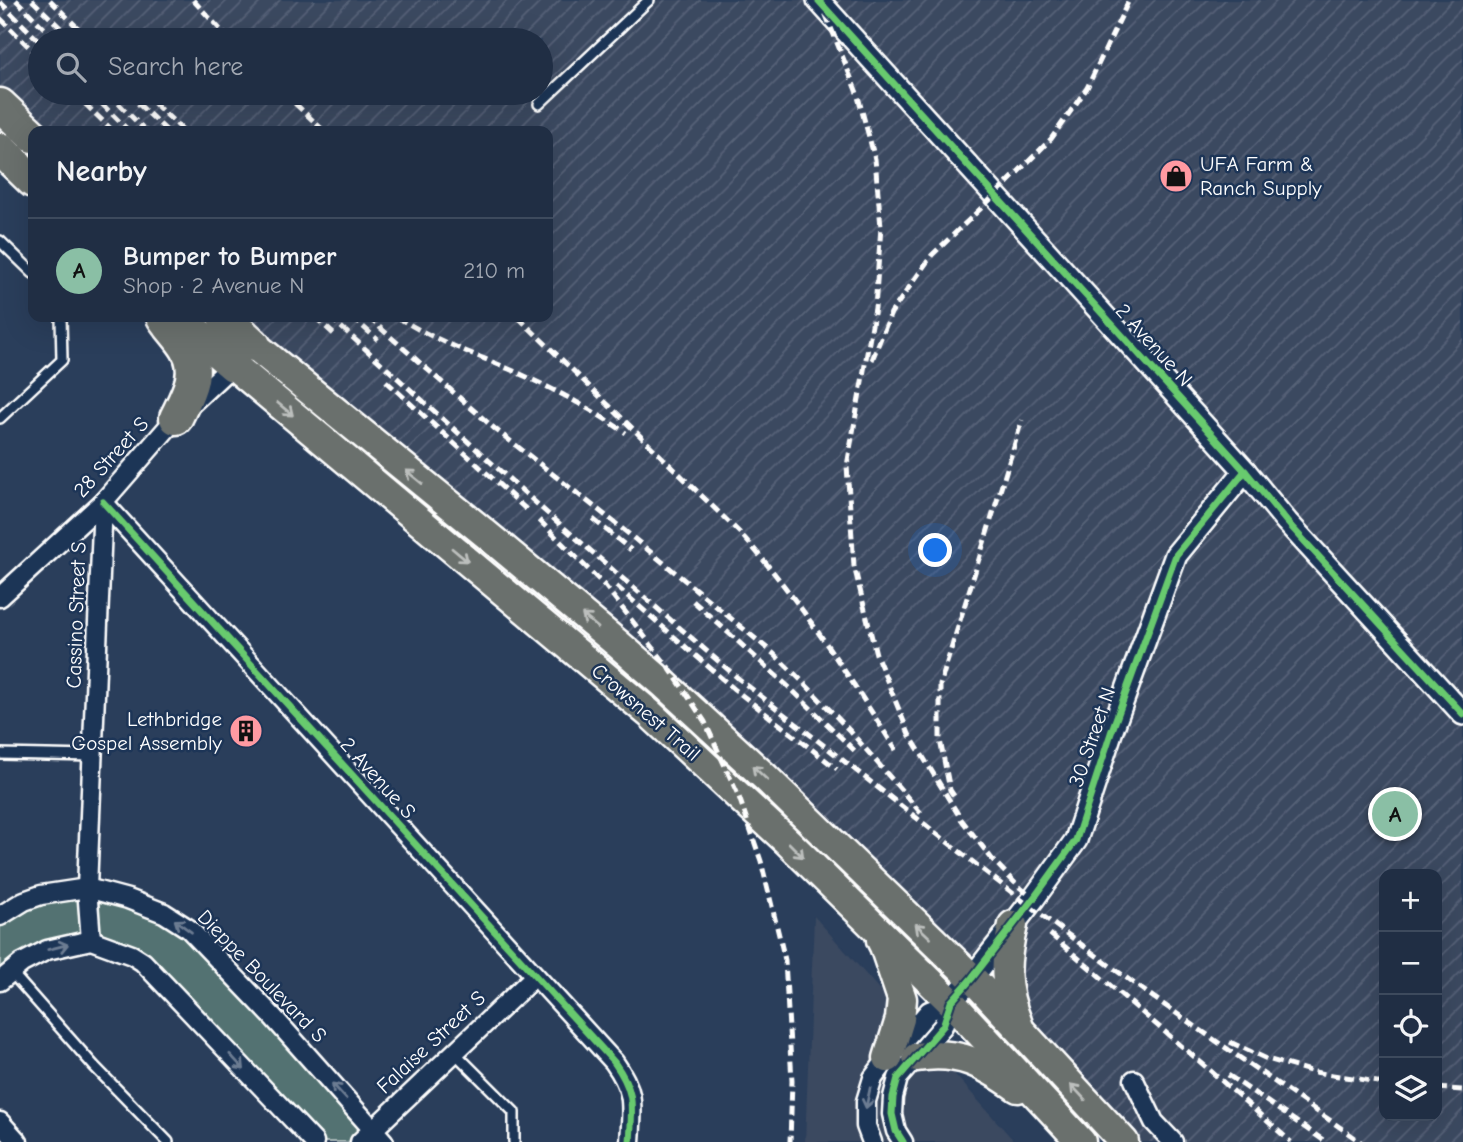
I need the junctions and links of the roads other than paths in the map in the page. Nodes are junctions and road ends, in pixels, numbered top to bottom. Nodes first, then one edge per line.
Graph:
1 (649, 0) edge
2 (818, 0) edge
3 (553, 90) edge
4 (0, 105) edge
5 (28, 131) edge
6 (0, 149) edge
7 (28, 176) edge
8 (0, 241) edge
9 (28, 268) edge
10 (61, 322) edge
11 (167, 322) edge
12 (187, 322) edge
13 (226, 322) edge
14 (243, 355) junction
15 (0, 418) edge
16 (176, 418) junction
17 (1245, 471) junction
18 (103, 502) junction
19 (0, 597) edge
20 (1463, 714) edge
21 (0, 754) edge
22 (93, 756) junction
23 (87, 888) junction
24 (860, 913) junction
25 (0, 916) edge
26 (1013, 925) junction
27 (91, 940) junction
28 (5, 976) edge
29 (535, 976) junction
30 (972, 978) junction
31 (951, 1002) junction
32 (1020, 1030) junction
33 (454, 1052) junction
34 (917, 1056) junction
35 (888, 1058) junction
36 (1134, 1080) dead end
37 (1055, 1114) junction
38 (0, 1122) edge
39 (372, 1138) edge
40 (18, 1142) edge
41 (168, 1142) edge
42 (314, 1142) edge
43 (514, 1142) edge
44 (630, 1142) edge
45 (872, 1142) edge
46 (903, 1142) edge
47 (1081, 1142) edge
48 (1124, 1142) edge
49 (1173, 1142) edge

1 - 3 lane
2 - 17 street, 2 Avenue N
4 - 5 highway
6 - 7 highway
8 - 9 lane
10 - 15 lane
11 - 16 highway
12 - 14 highway, Crowsnest Trail
13 - 14 highway, Crowsnest Trail
14 - 16 street, 28 Street S
14 -> 24 highway, Crowsnest Trail
30 -> 14 highway, Crowsnest Trail
16 - 18 street, 28 Street S
17 - 20 street, 2 Avenue N
17 - 26 street, 30 Street N
18 - 19 street, 28 Street S
18 - 22 street, Cassino Street S
18 - 29 street, 2 Avenue S
21 - 22 lane
22 - 23 street, Cassino Street S
23 - 25 street, Dieppe Boulevard S
23 - 27 street, Cassino Street S
39 -> 23 street, Dieppe Boulevard S
24 - 31 highway, Crowsnest Trail
24 - 35 highway
26 - 30 street, 30 Street N
26 - 32 highway
28 -> 27 street
27 -> 42 street
28 - 41 lane
29 - 33 street, Falaise Street S
29 - 44 street, 2 Avenue S
30 - 31 street, 30 Street N
30 - 32 highway, Crowsnest Trail
31 - 34 street
31 - 35 street
31 - 37 highway, Crowsnest Trail
48 -> 32 highway, Crowsnest Trail
33 - 39 street, Falaise Street S
33 - 43 lane
34 - 37 highway
34 - 46 street
35 -> 45 street
36 - 49 street
37 - 47 highway, Crowsnest Trail
38 - 40 street

